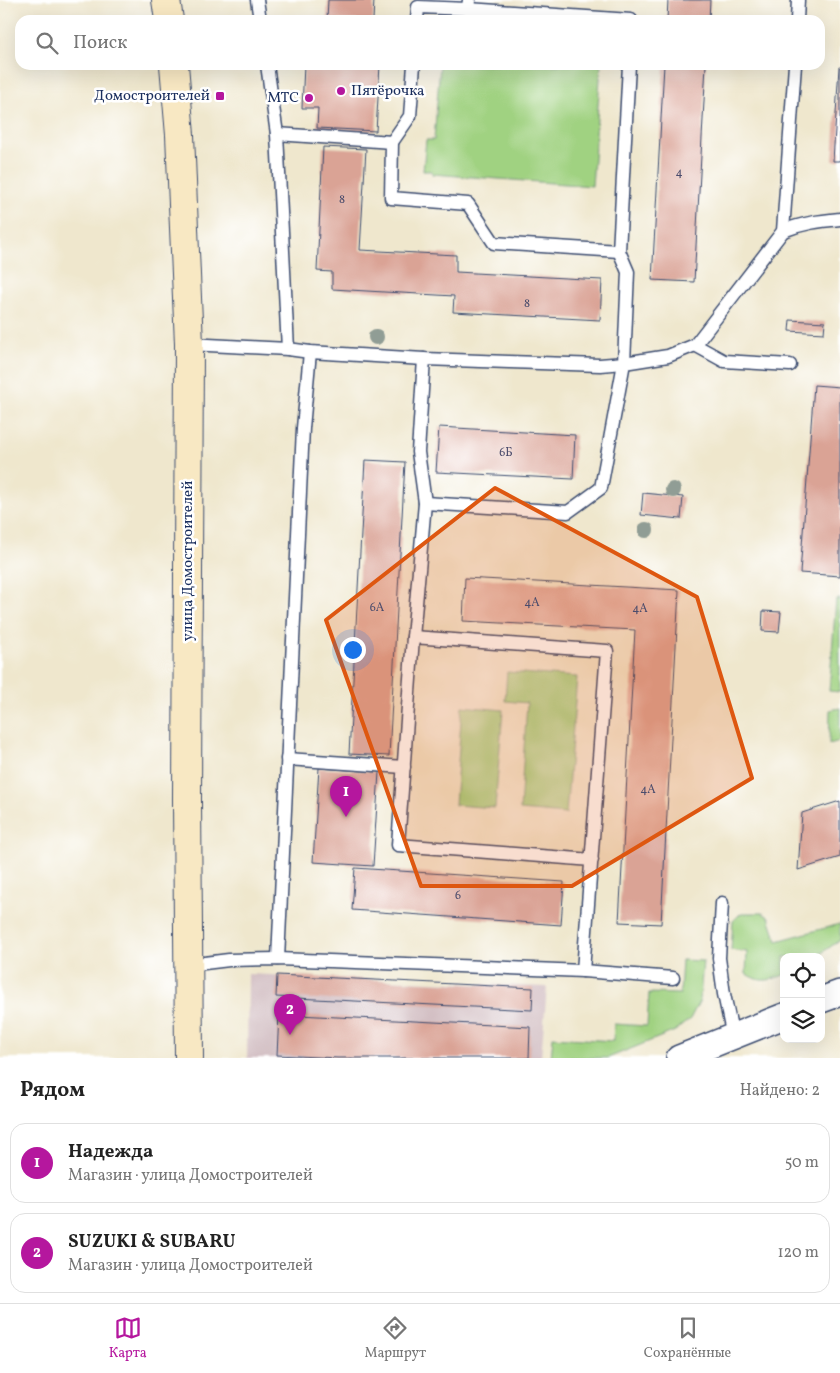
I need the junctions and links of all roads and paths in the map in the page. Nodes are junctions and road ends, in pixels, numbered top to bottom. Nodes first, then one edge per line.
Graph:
1 (166, 0) edge
2 (257, 0) edge
3 (798, 0) edge
4 (469, 4) edge
5 (168, 15) edge
6 (259, 15) edge
7 (417, 15) edge
8 (580, 15) edge
9 (797, 15) edge
10 (174, 70) edge
11 (268, 70) edge
12 (414, 70) edge
13 (629, 70) edge
14 (795, 70) edge
15 (277, 134) junction
16 (392, 142) junction
17 (840, 219) edge
18 (783, 231) junction
19 (619, 251) junction
20 (189, 344) junction
21 (695, 345) junction
22 (288, 349) junction
23 (310, 352) junction
24 (424, 359) junction
25 (624, 363) junction
26 (790, 365) dead end
27 (425, 504) junction
28 (414, 637) junction
29 (287, 759) junction
30 (404, 767) junction
31 (592, 860) junction
32 (722, 903) dead end
33 (278, 960) junction
34 (188, 965) junction
35 (584, 972) junction
36 (673, 978) dead end
37 (840, 993) edge
38 (825, 999) edge
39 (780, 1018) edge
40 (733, 1037) junction
41 (189, 1058) edge
42 (679, 1058) edge

1 - 5 main road
2 - 6 lane
3 - 9 lane
4 - 7 lane
4 - 8 lane
10 - 20 main road, улица Домостроителей
11 - 15 lane
12 - 16 lane
13 - 19 lane
14 - 18 lane
15 - 16 lane
15 - 22 lane
16 - 19 lane
17 - 18 lane
18 - 21 lane
19 - 25 lane
20 - 22 lane
20 - 34 main road, улица Домостроителей
21 - 25 lane
21 - 26 lane
22 - 23 lane
23 - 24 lane
23 - 29 lane
24 - 25 lane
24 - 27 lane
25 - 27 lane
27 - 28 lane
28 - 30 lane
28 - 31 lane
29 - 30 lane
29 - 33 lane
30 - 31 lane
31 - 35 lane
32 - 40 lane
33 - 34 lane
33 - 35 lane
34 - 41 main road, улица Домостроителей
35 - 36 lane
37 - 38 street
39 - 40 street
40 - 42 street

